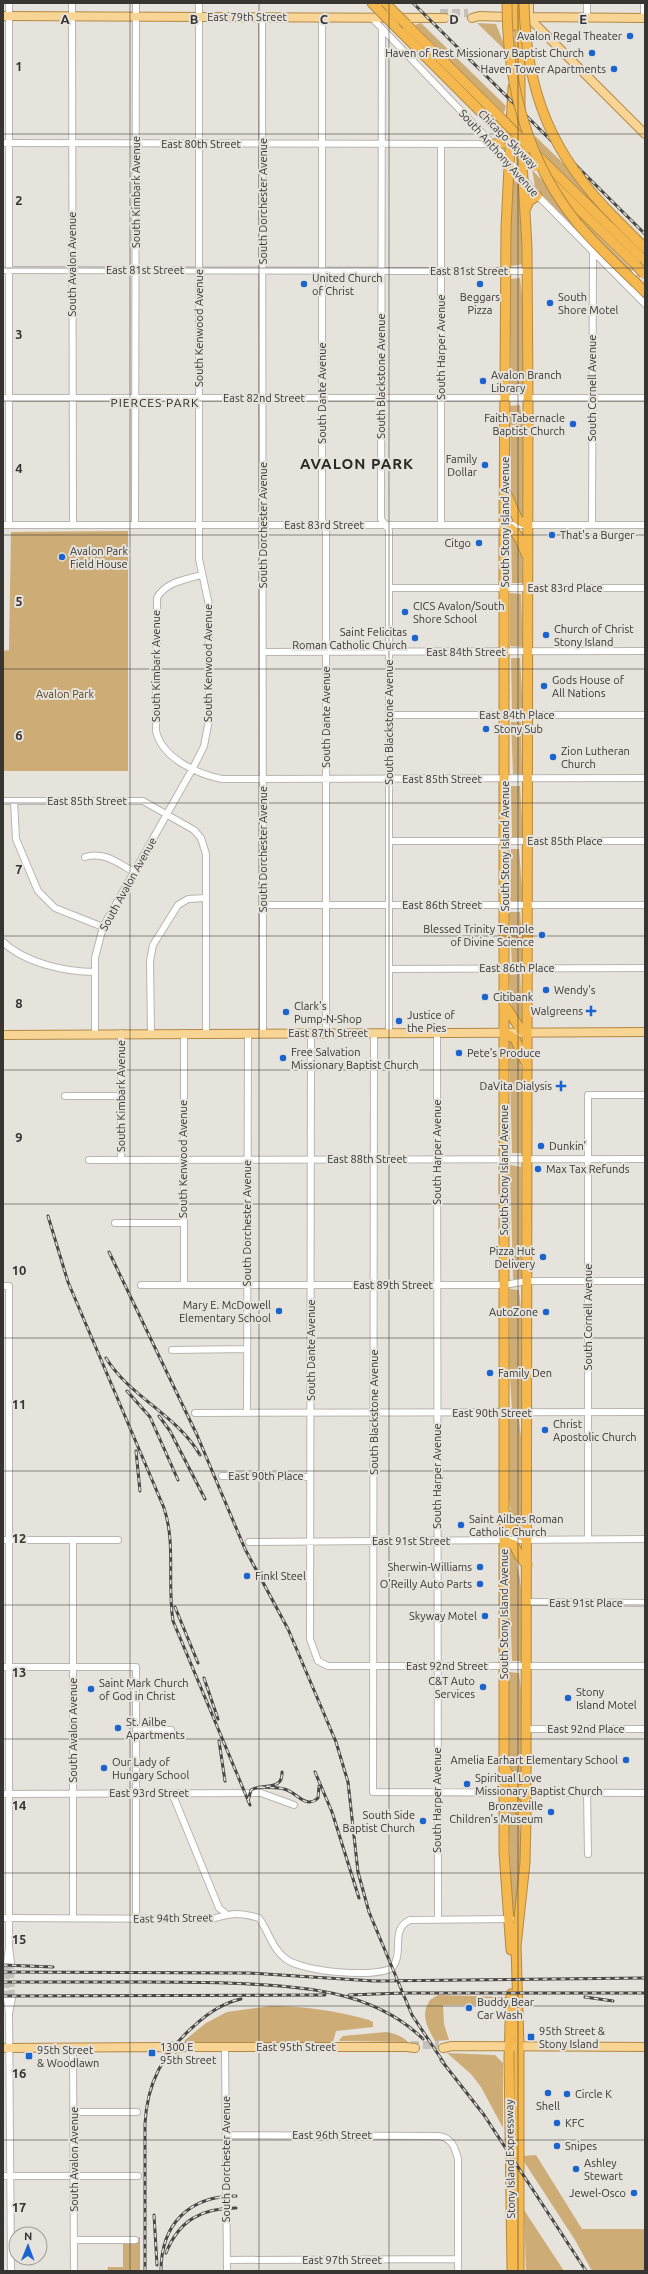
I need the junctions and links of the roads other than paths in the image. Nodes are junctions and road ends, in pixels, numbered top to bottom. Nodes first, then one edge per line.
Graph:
1 (9, 3) edge
2 (72, 3) edge
3 (136, 3) edge
4 (199, 3) edge
5 (504, 3) edge
6 (507, 3) edge
7 (529, 3) edge
8 (587, 3) edge
9 (644, 3) edge
10 (517, 10) edge
11 (386, 11) edge
12 (6, 16) edge
13 (72, 16) junction
14 (442, 16) tunnel mouth
15 (473, 16) tunnel mouth
16 (136, 17) junction
17 (199, 17) junction
18 (262, 17) junction
19 (322, 17) junction
20 (371, 17) junction
21 (587, 17) junction
22 (644, 18) edge
23 (382, 29) junction
24 (6, 78) edge
25 (644, 133) edge
26 (512, 137) junction
27 (6, 143) edge
28 (72, 143) junction
29 (136, 144) junction
30 (199, 144) junction
31 (262, 144) junction
32 (322, 144) junction
33 (382, 144) junction
34 (441, 144) junction
35 (494, 144) junction
36 (510, 162) junction
37 (523, 177) junction
38 (537, 196) junction
39 (526, 208) junction
40 (645, 248) edge
41 (593, 252) junction
42 (642, 262) edge
43 (6, 270) edge
44 (72, 270) junction
45 (136, 270) junction
46 (199, 270) junction
47 (263, 271) junction
48 (322, 271) junction
49 (382, 271) junction
50 (441, 271) junction
51 (506, 271) junction
52 (527, 272) junction
53 (645, 273) edge
54 (626, 285) junction
55 (645, 292) edge
56 (645, 304) edge
57 (6, 335) edge
58 (6, 398) edge
59 (73, 398) junction
60 (136, 398) junction
61 (199, 398) junction
62 (263, 398) junction
63 (322, 398) junction
64 (381, 398) junction
65 (441, 398) junction
66 (506, 398) junction
67 (528, 398) junction
68 (592, 398) junction
69 (645, 398) edge
70 (6, 461) edge
71 (505, 487) junction
72 (135, 524) junction
73 (199, 524) junction
74 (263, 524) junction
75 (6, 525) edge
76 (73, 525) junction
77 (324, 525) junction
78 (385, 525) junction
79 (441, 525) junction
80 (504, 525) junction
81 (528, 525) junction
82 (592, 525) junction
83 (645, 525) edge
84 (528, 559) junction
85 (201, 575) junction
86 (389, 588) junction
87 (504, 588) junction
88 (528, 588) junction
89 (645, 588) edge
90 (645, 651) edge
91 (263, 652) junction
92 (326, 652) junction
93 (389, 652) junction
94 (504, 652) junction
95 (527, 652) junction
96 (504, 715) junction
97 (528, 715) junction
98 (645, 715) edge
99 (389, 716) junction
100 (193, 768) junction
101 (505, 778) junction
102 (527, 778) junction
103 (645, 778) edge
104 (263, 779) junction
105 (326, 779) junction
106 (389, 779) junction
107 (3, 801) edge
108 (14, 801) junction
109 (167, 815) junction
110 (389, 841) junction
111 (645, 841) edge
112 (504, 842) junction
113 (527, 842) junction
114 (85, 857) dead end
115 (134, 872) junction
116 (206, 898) junction
117 (263, 905) junction
118 (326, 905) junction
119 (389, 905) junction
120 (504, 905) junction
121 (528, 905) junction
122 (645, 905) edge
123 (103, 928) junction
124 (3, 942) edge
125 (504, 968) junction
126 (527, 968) junction
127 (645, 968) edge
128 (389, 969) junction
129 (95, 972) junction
130 (505, 1006) junction
131 (3, 1030) edge
132 (645, 1032) edge
133 (12, 1033) junction
134 (95, 1033) junction
135 (121, 1033) junction
136 (151, 1033) junction
137 (184, 1033) junction
138 (206, 1033) junction
139 (248, 1033) junction
140 (263, 1033) junction
141 (311, 1033) junction
142 (326, 1033) junction
143 (374, 1033) junction
144 (389, 1033) junction
145 (437, 1033) junction
146 (505, 1033) junction
147 (527, 1033) junction
148 (3, 1035) edge
149 (526, 1067) junction
150 (645, 1095) edge
151 (65, 1096) dead end
152 (121, 1096) junction
153 (121, 1159) junction
154 (183, 1159) junction
155 (247, 1159) junction
156 (311, 1159) junction
157 (374, 1159) junction
158 (437, 1159) junction
159 (504, 1159) junction
160 (527, 1159) junction
161 (588, 1159) junction
162 (645, 1159) edge
163 (89, 1160) dead end
164 (115, 1223) dead end
165 (183, 1223) junction
166 (528, 1281) junction
167 (588, 1281) junction
168 (645, 1281) edge
169 (141, 1285) dead end
170 (184, 1285) junction
171 (247, 1285) junction
172 (310, 1285) junction
173 (374, 1285) junction
174 (437, 1285) junction
175 (504, 1285) junction
176 (6, 1286) edge
177 (246, 1349) junction
178 (172, 1350) dead end
179 (437, 1412) junction
180 (504, 1412) junction
181 (527, 1412) junction
182 (588, 1412) junction
183 (645, 1412) edge
184 (195, 1413) dead end
185 (247, 1413) junction
186 (311, 1413) junction
187 (374, 1413) junction
188 (6, 1414) edge
189 (222, 1476) dead end
190 (310, 1477) junction
191 (504, 1509) junction
192 (527, 1539) junction
193 (588, 1539) junction
194 (645, 1539) edge
195 (6, 1540) edge
196 (73, 1540) junction
197 (118, 1540) dead end
198 (374, 1541) junction
199 (437, 1541) junction
200 (504, 1541) junction
201 (249, 1542) dead end
202 (310, 1542) junction
203 (527, 1565) junction
204 (527, 1602) junction
205 (645, 1603) edge
206 (321, 1664) joint
207 (373, 1666) junction
208 (437, 1666) junction
209 (504, 1666) junction
210 (527, 1666) junction
211 (645, 1666) edge
212 (6, 1667) edge
213 (73, 1667) junction
214 (645, 1728) edge
215 (527, 1729) junction
216 (136, 1730) junction
217 (171, 1730) dead end
218 (504, 1767) junction
219 (437, 1792) junction
220 (504, 1793) junction
221 (526, 1793) junction
222 (587, 1793) junction
223 (645, 1793) edge
224 (6, 1794) edge
225 (73, 1794) junction
226 (136, 1794) junction
227 (172, 1794) junction
228 (294, 1805) dead end
229 (526, 1818) junction
230 (588, 1854) dead end
231 (225, 1913) junction
232 (6, 1918) edge
233 (136, 1918) junction
234 (73, 1919) junction
235 (438, 1919) junction
236 (508, 1919) junction
237 (519, 1919) junction
238 (9, 1964) tunnel mouth
239 (9, 1998) tunnel mouth
240 (411, 2046) tunnel mouth
241 (441, 2046) tunnel mouth
242 (509, 2046) junction
243 (518, 2046) junction
244 (73, 2047) junction
245 (225, 2047) junction
246 (645, 2047) edge
247 (6, 2048) edge
248 (73, 2112) junction
249 (137, 2112) dead end
250 (226, 2135) junction
251 (3, 2176) edge
252 (10, 2176) junction
253 (74, 2176) junction
254 (138, 2176) dead end
255 (74, 2240) junction
256 (135, 2240) dead end
257 (458, 2259) junction
258 (227, 2260) junction
259 (11, 2271) edge
260 (74, 2271) edge
261 (227, 2271) edge
262 (458, 2271) edge
263 (512, 2271) edge
264 (519, 2271) edge

1 - 12 street
2 - 13 street, South Avalon Avenue
3 - 16 street, South Kimbark Avenue
4 - 17 street, South Kenwood Avenue
5 - 10 main road, South Stony Island Avenue
6 - 55 highway, bridge
7 - 10 main road, South Stony Island Avenue
8 - 21 street
9 - 22 street
10 - 15 main road
10 - 21 main road
10 - 25 main road
10 - 26 highway, South Stony Island Avenue
10 - 37 highway, South Stony Island Avenue
10 - 40 highway, bridge
11 - 14 main road, East 79th Street
11 - 20 main road, East 79th Street
11 - 42 highway, Chicago Skyway, bridge
11 - 42 highway, Chicago Skyway, bridge
12 - 13 main road, East 79th Street
12 - 24 street
13 - 16 main road, East 79th Street
13 - 28 street, South Avalon Avenue
16 - 17 main road, East 79th Street
16 - 29 street, South Kimbark Avenue
17 - 18 main road, East 79th Street
17 - 30 street, South Kenwood Avenue
18 - 19 main road, East 79th Street
18 - 31 street, South Dorchester Avenue
19 - 20 main road, East 79th Street
19 - 32 street, South Dante Avenue
20 - 23 street, South Anthony Avenue
21 - 22 main road
23 - 33 street, South Blackstone Avenue
23 - 35 street, South Anthony Avenue
24 - 27 street
26 - 35 highway
26 - 36 highway, South Stony Island Avenue
27 - 28 street, East 80th Street
27 - 43 street
28 - 29 street, East 80th Street
28 - 44 street, South Avalon Avenue
29 - 30 street, East 80th Street
29 - 45 street, South Kimbark Avenue
30 - 31 street, East 80th Street
30 - 46 street, South Kenwood Avenue
31 - 32 street, East 80th Street
31 - 47 street, South Dorchester Avenue
32 - 33 street, East 80th Street
32 - 48 street, South Dante Avenue
33 - 34 street, East 80th Street
33 - 49 street, South Blackstone Avenue
34 - 35 street, East 80th Street
34 - 50 street, South Harper Avenue
35 - 36 street, South Anthony Avenue
36 - 37 street, South Anthony Avenue
36 - 51 highway, South Stony Island Avenue
37 - 38 street, South Anthony Avenue
37 - 39 highway, South Stony Island Avenue
38 - 39 highway
38 - 41 street, South Anthony Avenue
39 - 52 highway, South Stony Island Avenue
41 - 54 street, South Anthony Avenue
41 - 68 street, South Cornell Avenue
42 - 53 highway, Chicago Skyway, bridge
42 - 54 street
43 - 44 street, East 81st Street
43 - 57 street
44 - 45 street, East 81st Street
44 - 59 street, South Avalon Avenue
45 - 46 street, East 81st Street
45 - 60 street, South Kimbark Avenue
46 - 47 street, East 81st Street
46 - 61 street, South Kenwood Avenue
47 - 48 street, East 81st Street
47 - 62 street, South Dorchester Avenue
48 - 49 street, East 81st Street
48 - 63 street, South Dante Avenue
49 - 50 street, East 81st Street
49 - 64 street, South Blackstone Avenue
50 - 51 street, East 81st Street
50 - 65 street, South Harper Avenue
51 - 52 street, East 81st Street
51 - 66 highway, South Stony Island Avenue
52 - 67 highway, South Stony Island Avenue
53 - 54 street
54 - 56 street, South Anthony Avenue
57 - 58 street
58 - 59 street, East 82nd Street
58 - 70 street
59 - 60 street, East 82nd Street
59 - 76 street, South Avalon Avenue
60 - 61 street, East 82nd Street
60 - 72 street, South Kimbark Avenue
61 - 62 street, East 82nd Street
61 - 73 street, South Kenwood Avenue
62 - 63 street, East 82nd Street
62 - 74 street, South Dorchester Avenue
63 - 64 street, East 82nd Street
63 - 77 street, South Dante Avenue
64 - 65 street, East 82nd Street
64 - 78 street, South Blackstone Avenue
65 - 66 street, East 82nd Street
65 - 79 street, South Harper Avenue
66 - 67 street, East 82nd Street
66 - 71 highway, South Stony Island Avenue
67 - 68 street, East 82nd Street
67 - 81 highway, South Stony Island Avenue
68 - 69 street, East 82nd Street
68 - 82 street, South Cornell Avenue
70 - 75 street
71 - 80 highway, South Stony Island Avenue
71 - 81 highway
72 - 73 street, East 83rd Street
72 - 76 street, East 83rd Street
73 - 74 street, East 83rd Street
73 - 85 street, South Kenwood Avenue
74 - 77 street, East 83rd Street
74 - 91 street, South Dorchester Avenue
75 - 76 street, East 83rd Street
77 - 78 street, East 83rd Street
77 - 92 street, South Dante Avenue
78 - 79 street, East 83rd Street
78 - 86 street, South Blackstone Avenue
79 - 80 street, East 83rd Street
80 - 81 street, East 83rd Street
80 - 84 highway
80 - 87 highway, South Stony Island Avenue
81 - 82 street, East 83rd Street
81 - 84 highway, South Stony Island Avenue
82 - 83 street, East 83rd Street
84 - 88 highway, South Stony Island Avenue
85 - 100 street, South Kenwood Avenue
85 - 100 street, South Kimbark Avenue
86 - 87 street, East 83rd Place
86 - 93 street, South Blackstone Avenue
87 - 88 street, East 83rd Place
87 - 94 highway, South Stony Island Avenue
88 - 89 street, East 83rd Place
88 - 95 highway, South Stony Island Avenue
90 - 95 street, East 84th Street
91 - 92 street, East 84th Street
91 - 104 street, South Dorchester Avenue
92 - 93 street, East 84th Street
92 - 105 street, South Dante Avenue
93 - 94 street, East 84th Street
93 - 99 street, South Blackstone Avenue
94 - 95 street, East 84th Street
94 - 96 highway, South Stony Island Avenue
95 - 97 highway, South Stony Island Avenue
96 - 97 street, East 84th Place
96 - 99 street, East 84th Place
96 - 101 highway, South Stony Island Avenue
97 - 98 street, East 84th Place
97 - 102 highway, South Stony Island Avenue
99 - 106 street, South Blackstone Avenue
100 - 104 street, East 85th Street
100 - 109 street, South Avalon Avenue
101 - 102 street, East 85th Street
101 - 106 street, East 85th Street
101 - 112 highway, South Stony Island Avenue
102 - 103 street, East 85th Street
102 - 113 highway, South Stony Island Avenue
104 - 105 street, East 85th Street
104 - 117 street, South Dorchester Avenue
105 - 106 street, East 85th Street
105 - 118 street, South Dante Avenue
106 - 110 street, South Blackstone Avenue
107 - 108 street, East 85th Street
108 - 109 street, East 85th Street
108 - 123 street
109 - 115 street, South Avalon Avenue
109 - 116 street
110 - 112 street, East 85th Place
110 - 119 street, South Blackstone Avenue
111 - 113 street, East 85th Place
112 - 113 street, East 85th Place
112 - 120 highway, South Stony Island Avenue
113 - 121 highway, South Stony Island Avenue
114 - 115 street
115 - 123 street, South Avalon Avenue
116 - 136 street
116 - 138 street
117 - 118 street, East 86th Street
117 - 140 street, South Dorchester Avenue
118 - 119 street, East 86th Street
118 - 142 street, South Dante Avenue
119 - 120 street, East 86th Street
119 - 128 street, South Blackstone Avenue
120 - 121 street, East 86th Street
120 - 125 highway, South Stony Island Avenue
121 - 122 street, East 86th Street
121 - 126 highway, South Stony Island Avenue
123 - 129 street, South Avalon Avenue
124 - 129 street
125 - 126 street, East 86th Place
125 - 128 street, East 86th Place
125 - 130 highway, South Stony Island Avenue
126 - 127 street, East 86th Place
126 - 147 highway, South Stony Island Avenue
128 - 144 street, South Blackstone Avenue
129 - 134 street, South Avalon Avenue
130 - 146 highway, South Stony Island Avenue
130 - 147 highway
131 - 133 main road, East 87th Street
132 - 147 main road, East 87th Street
133 - 134 main road, East 87th Street
133 - 148 main road, East 87th Street
134 - 135 main road, East 87th Street
135 - 136 main road, East 87th Street
135 - 152 street, South Kimbark Avenue
136 - 137 main road, East 87th Street
137 - 138 main road, East 87th Street
137 - 154 street, South Kenwood Avenue
138 - 139 main road, East 87th Street
139 - 140 main road, East 87th Street
139 - 155 street, South Dorchester Avenue
140 - 141 main road, East 87th Street
141 - 142 main road, East 87th Street
141 - 156 street, South Dante Avenue
142 - 143 main road, East 87th Street
143 - 144 main road, East 87th Street
143 - 157 street, South Blackstone Avenue
144 - 145 main road, East 87th Street
145 - 146 main road, East 87th Street
145 - 158 street, South Harper Avenue
146 - 147 main road, East 87th Street
146 - 149 highway
146 - 159 highway, South Stony Island Avenue
147 - 149 highway, South Stony Island Avenue
149 - 160 highway, South Stony Island Avenue
150 - 161 street, South Cornell Avenue
151 - 152 street
152 - 153 street, South Kimbark Avenue
153 - 154 street, East 88th Street
153 - 163 street, East 88th Street
154 - 155 street, East 88th Street
154 - 165 street, South Kenwood Avenue
155 - 156 street, East 88th Street
155 - 171 street, South Dorchester Avenue
156 - 157 street, East 88th Street
156 - 172 street, South Dante Avenue
157 - 158 street, East 88th Street
157 - 173 street, South Blackstone Avenue
158 - 159 street, East 88th Street
158 - 174 street, South Harper Avenue
159 - 160 street, East 88th Street
159 - 175 highway, South Stony Island Avenue
160 - 161 street, East 88th Street
160 - 166 highway, South Stony Island Avenue
161 - 162 street, East 88th Street
161 - 167 street, South Cornell Avenue
164 - 165 street
165 - 170 street, South Kenwood Avenue
166 - 167 street, East 89th Street
166 - 175 street, East 89th Street
166 - 181 highway, South Stony Island Avenue
167 - 168 street, East 89th Street
167 - 182 street, South Cornell Avenue
169 - 170 street, East 89th Street
170 - 171 street, East 89th Street
171 - 172 street, East 89th Street
171 - 177 street, South Dorchester Avenue
172 - 173 street, East 89th Street
172 - 186 street, South Dante Avenue
173 - 174 street, East 89th Street
173 - 187 street, South Blackstone Avenue
174 - 175 street, East 89th Street
174 - 179 street, South Harper Avenue
175 - 180 highway, South Stony Island Avenue
176 - 188 street
177 - 178 street
177 - 185 street, South Dorchester Avenue
179 - 180 street, East 90th Street
179 - 187 street, East 90th Street
179 - 199 street, South Harper Avenue
180 - 181 street, East 90th Street
180 - 191 highway, South Stony Island Avenue
181 - 182 street, East 90th Street
181 - 192 highway, South Stony Island Avenue
182 - 183 street, East 90th Street
182 - 193 street, South Cornell Avenue
184 - 185 street, East 90th Street
185 - 186 street, East 90th Street
186 - 187 street, East 90th Street
186 - 190 street, South Dante Avenue
187 - 198 street, South Blackstone Avenue
188 - 195 street
189 - 190 street, East 90th Place
190 - 202 street, South Dante Avenue
191 - 192 highway
191 - 200 highway, South Stony Island Avenue
192 - 193 street, East 91st Street
192 - 200 street, East 91st Street
192 - 203 highway, South Stony Island Avenue
193 - 194 street, East 91st Street
195 - 196 street
195 - 212 street
196 - 197 street
196 - 213 street, South Avalon Avenue
198 - 199 street, East 91st Street
198 - 202 street, East 91st Street
198 - 207 street, South Blackstone Avenue
199 - 200 street, East 91st Street
199 - 208 street, South Harper Avenue
200 - 203 highway
200 - 209 highway, South Stony Island Avenue
201 - 202 street, East 91st Street
202 - 206 street, South Dante Avenue
203 - 204 highway, South Stony Island Avenue
204 - 205 street, East 91st Place
204 - 210 highway, South Stony Island Avenue
206 - 207 street, East 92nd Street
207 - 208 street, East 92nd Street
207 - 219 street, South Blackstone Avenue
208 - 209 street, East 92nd Street
208 - 219 street, South Harper Avenue
209 - 210 street, East 92nd Street
209 - 218 highway, South Stony Island Avenue
210 - 211 street, East 92nd Street
210 - 215 highway, South Stony Island Avenue
212 - 213 street
212 - 224 street
213 - 216 street
213 - 225 street, South Avalon Avenue
214 - 215 street, East 92nd Place
215 - 221 highway, South Stony Island Avenue
216 - 217 street
216 - 226 street
218 - 220 highway, South Stony Island Avenue
218 - 221 highway
219 - 220 street
219 - 235 street, South Harper Avenue
220 - 221 street
220 - 229 highway
220 - 236 highway, South Stony Island Avenue
221 - 222 street
221 - 229 highway, South Stony Island Avenue
222 - 223 street
222 - 230 street
224 - 225 street, East 93rd Street
224 - 232 street
225 - 226 street, East 93rd Street
225 - 234 street, South Avalon Avenue
226 - 227 street, East 93rd Street
226 - 233 street
227 - 228 street, East 93rd Street
227 - 231 street
229 - 237 highway, South Stony Island Avenue
231 - 233 street, East 94th Street
231 - 235 street, East 94th Street
232 - 234 street, East 94th Street
232 - 238 street
233 - 234 street, East 94th Street
235 - 236 street, East 94th Street
236 - 237 street, East 94th Street
236 - 242 highway, South Stony Island Avenue
237 - 243 highway, South Stony Island Avenue
239 - 247 street
240 - 245 main road, East 95th Street
241 - 242 main road
242 - 243 main road
242 - 263 highway, Stony Island Expressway
243 - 246 main road
243 - 264 highway, Stony Island Expressway
244 - 245 main road, East 95th Street
244 - 247 main road, East 95th Street
244 - 248 street, South Avalon Avenue
245 - 250 street, South Dorchester Avenue
247 - 252 street
248 - 249 street
248 - 253 street, South Avalon Avenue
250 - 257 street, East 96th Street
250 - 258 street, South Dorchester Avenue
251 - 252 street
252 - 253 street
252 - 259 street
253 - 254 street
253 - 255 street, South Avalon Avenue
255 - 256 street
255 - 260 street, South Avalon Avenue
257 - 258 street, East 97th Street
257 - 262 street
258 - 261 street, South Dorchester Avenue

